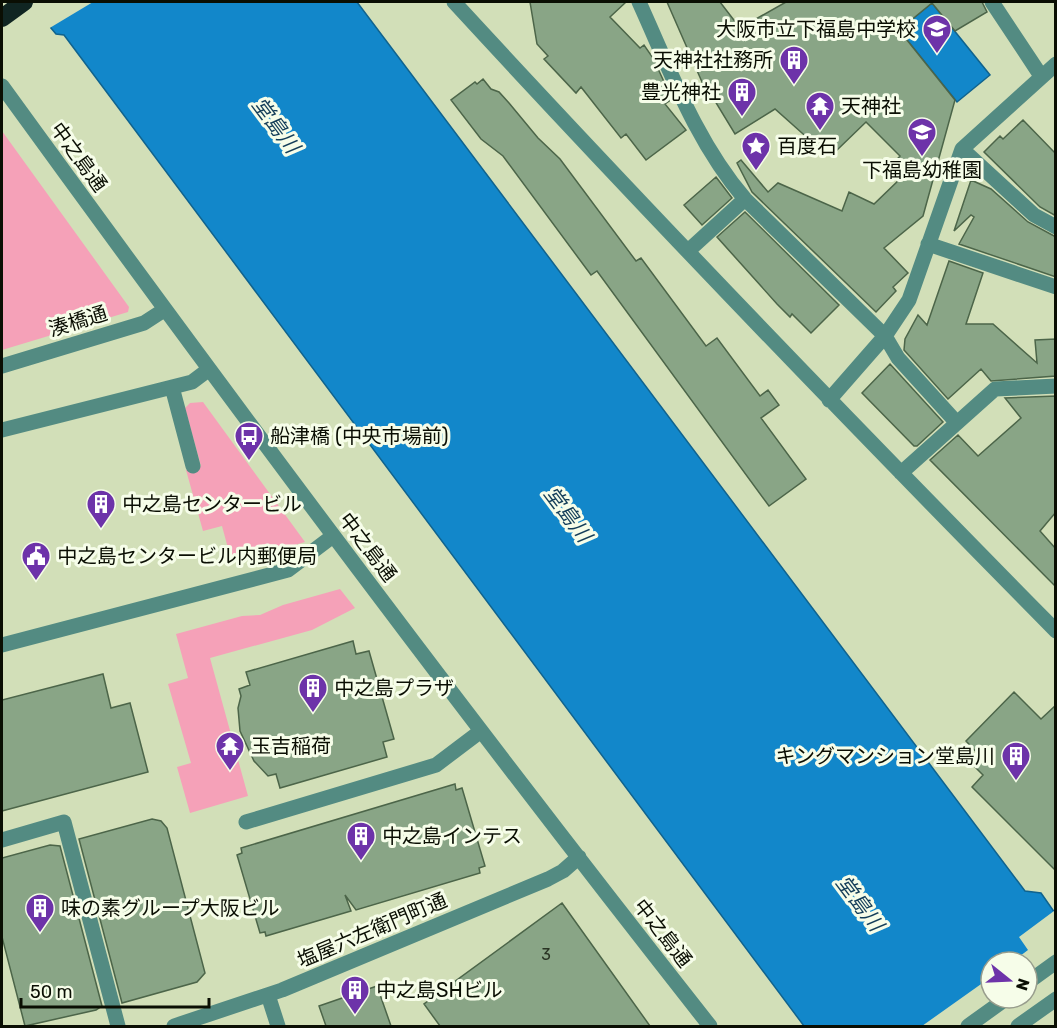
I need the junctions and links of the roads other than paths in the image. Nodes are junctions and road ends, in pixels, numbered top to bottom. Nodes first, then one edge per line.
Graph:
1 (454, 2) edge
2 (639, 2) edge
3 (992, 2) edge
4 (1056, 64) edge
5 (1041, 76) junction
6 (2, 86) edge
7 (962, 149) junction
8 (745, 199) junction
9 (1056, 227) edge
10 (928, 244) junction
11 (688, 251) junction
12 (1056, 288) edge
13 (164, 310) junction
14 (885, 336) junction
15 (2, 366) edge
16 (208, 370) junction
17 (1056, 386) edge
18 (172, 387) junction
19 (830, 400) junction
20 (957, 423) junction
21 (2, 430) edge
22 (193, 466) dead end
23 (901, 473) junction
24 (333, 536) junction
25 (1056, 631) edge
26 (2, 645) edge
27 (481, 731) junction
28 (246, 822) dead end
29 (2, 840) edge
30 (579, 857) junction
31 (1056, 962) edge
32 (1039, 974) edge
33 (268, 995) junction
34 (1056, 999) edge
35 (990, 1010) edge
36 (118, 1026) edge
37 (174, 1026) edge
38 (278, 1026) edge
39 (710, 1026) edge
40 (968, 1026) edge
41 (1018, 1026) edge

1 - 11 street
2 - 8 street
3 - 5 street
4 - 5 street
5 - 7 street
6 - 13 street, 中之島通
7 - 9 street
7 - 10 street
8 - 11 street
8 - 14 street
10 - 12 street
10 - 14 street
11 - 19 street
13 - 15 street, 湊橋通
13 - 16 street, 中之島通
14 - 19 street
14 - 20 street
16 - 18 street
16 - 24 street, 中之島通
17 - 20 street
18 - 21 street
18 - 22 street
19 - 23 street
20 - 23 street
23 - 25 street
24 - 26 street
24 - 27 street, 中之島通
27 - 28 street
27 - 30 street, 中之島通
29 - 36 street
30 - 33 street, 塩屋六左衛門町通
30 - 39 street, 中之島通
31 - 32 street
33 - 37 street, 塩屋六左衛門町通
33 - 38 street
34 - 41 street
35 - 40 street

